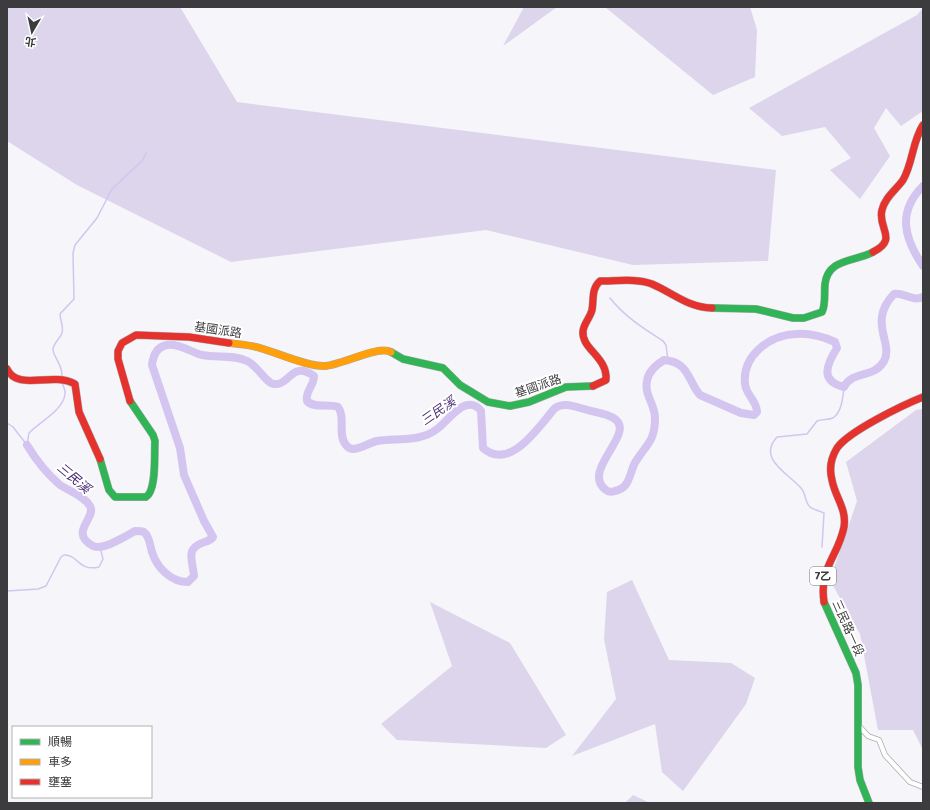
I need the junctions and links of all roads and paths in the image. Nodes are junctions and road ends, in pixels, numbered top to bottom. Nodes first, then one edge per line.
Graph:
1 (923, 125) edge
2 (7, 369) edge
3 (923, 397) edge
4 (858, 725) junction
5 (923, 787) edge
6 (869, 803) edge

1 - 2 street, 基國派路
3 - 4 street, 三民路一段 / 7乙
4 - 5 street
4 - 6 street, 三民路一段 / 7乙

